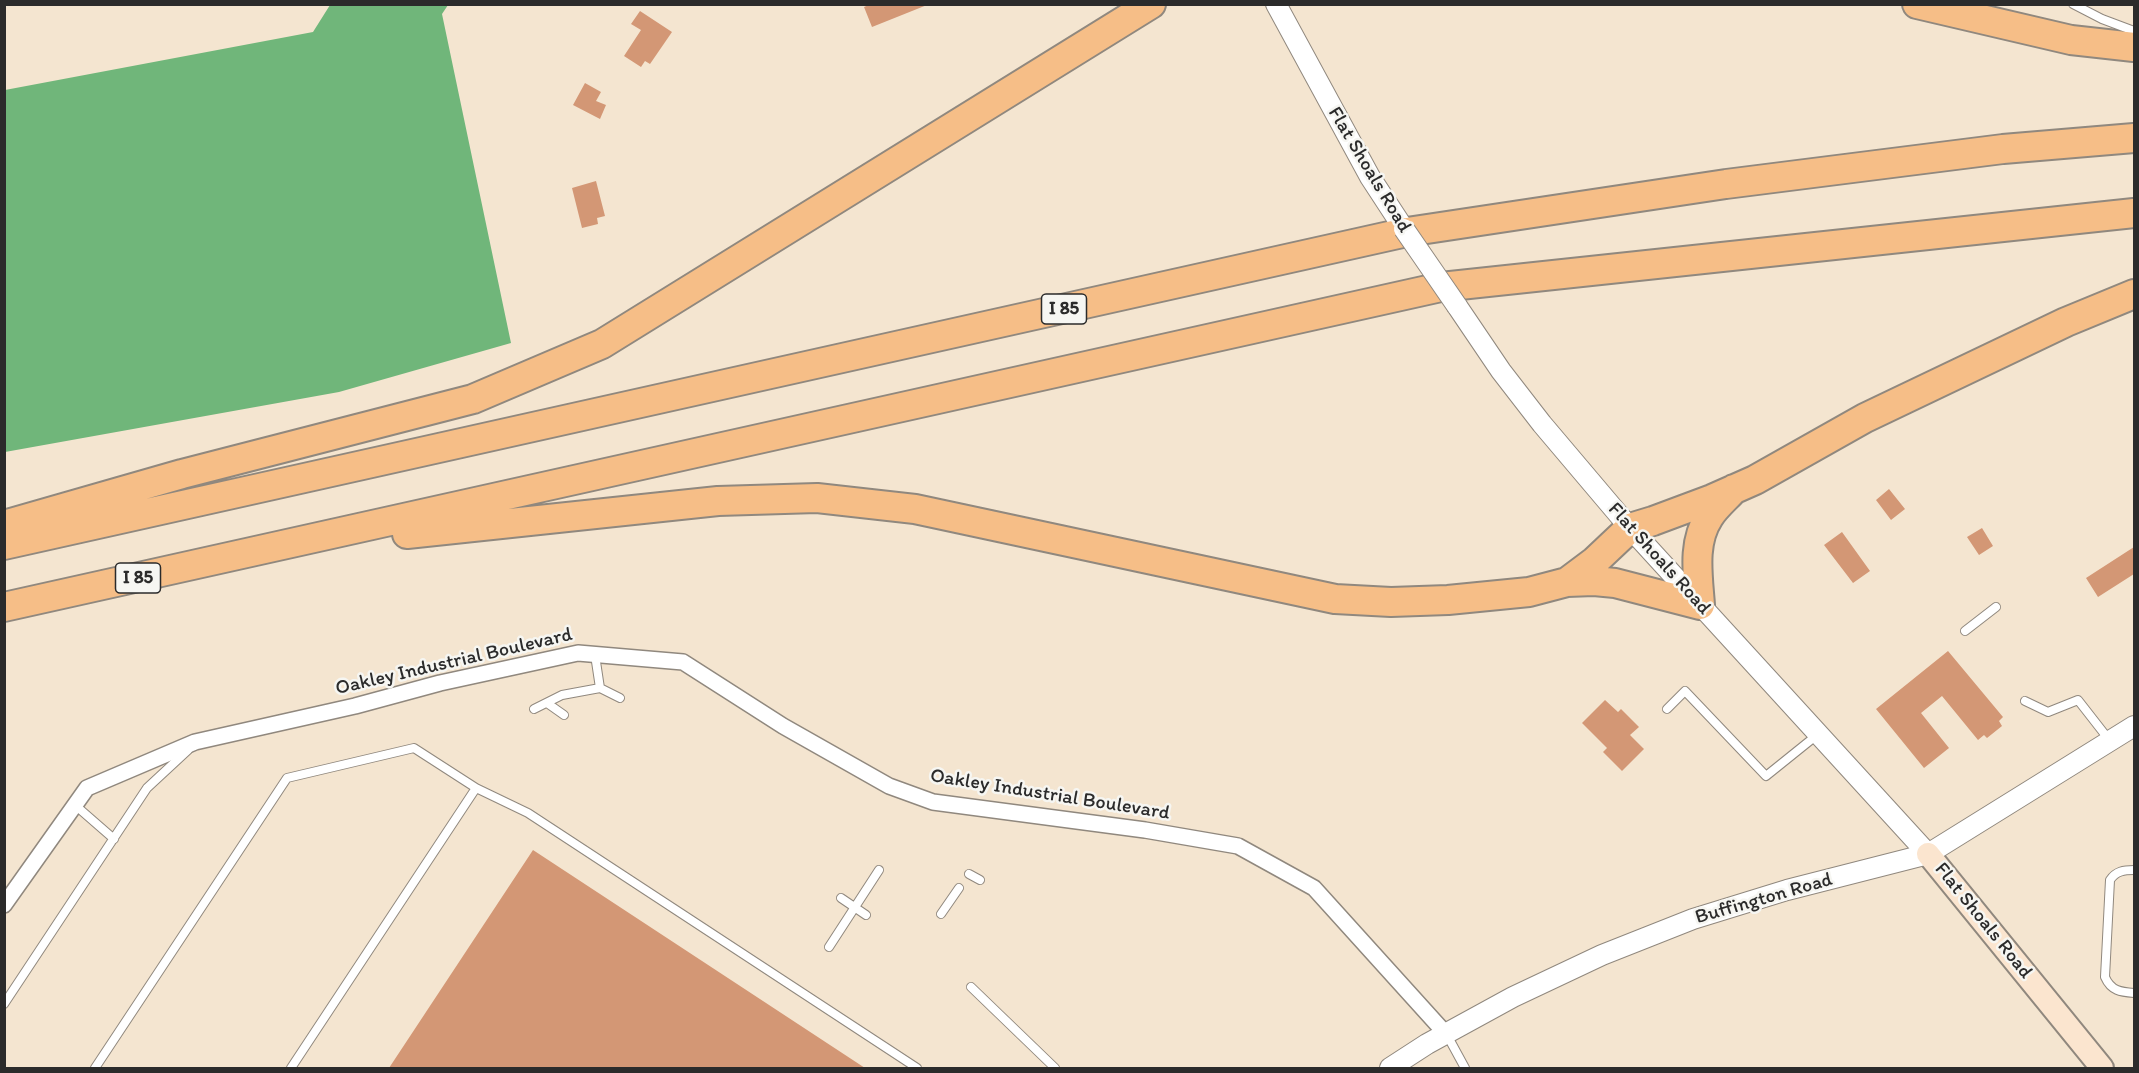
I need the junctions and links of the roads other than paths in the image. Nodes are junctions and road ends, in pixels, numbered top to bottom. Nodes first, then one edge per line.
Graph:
1 (1151, 4) edge
2 (1276, 4) edge
3 (1917, 4) edge
4 (2073, 4) edge
5 (2134, 31) edge
6 (2134, 47) edge
7 (2134, 138) edge
8 (2134, 213) edge
9 (2134, 294) edge
10 (1734, 489) junction
11 (4, 525) edge
12 (1630, 528) junction
13 (4, 545) edge
14 (271, 549) junction
15 (1567, 582) junction
16 (1700, 605) junction
17 (1996, 607) dead end
18 (4, 608) edge
19 (1965, 631) dead end
20 (595, 654) junction
21 (600, 687) junction
22 (620, 698) dead end
23 (2025, 701) dead end
24 (547, 703) junction
25 (534, 709) dead end
26 (1666, 709) dead end
27 (564, 715) dead end
28 (2134, 726) edge
29 (1818, 734) junction
30 (2110, 741) junction
31 (195, 742) junction
32 (476, 788) junction
33 (75, 805) junction
34 (114, 839) junction
35 (1928, 854) junction
36 (879, 870) dead end
37 (2134, 870) edge
38 (969, 874) dead end
39 (980, 880) dead end
40 (959, 888) dead end
41 (841, 898) dead end
42 (4, 905) edge
43 (855, 908) junction
44 (941, 914) dead end
45 (866, 915) dead end
46 (829, 947) dead end
47 (971, 987) dead end
48 (2134, 993) edge
49 (4, 1004) edge
50 (1446, 1034) junction
51 (95, 1068) edge
52 (291, 1068) edge
53 (917, 1068) edge
54 (1055, 1068) edge
55 (1390, 1068) edge
56 (1466, 1068) edge
57 (2102, 1068) edge

1 - 11 highway
2 - 12 street, Flat Shoals Road, bridge
3 - 6 highway
4 - 5 lane
7 - 13 highway, I 85
8 - 14 highway, I 85
9 - 10 highway
10 - 12 highway
10 - 16 highway
12 - 15 highway
12 - 16 street, Flat Shoals Road
14 - 15 highway
14 - 18 highway, I 85
15 - 16 highway
16 - 29 street, Flat Shoals Road
17 - 19 lane
20 - 21 lane
20 - 31 street, Oakley Industrial Boulevard
20 - 50 street, Oakley Industrial Boulevard
21 - 22 lane
21 - 24 lane
23 - 30 lane
24 - 25 lane
24 - 27 lane
26 - 29 lane
28 - 30 street, Buffington Road
29 - 35 street, Flat Shoals Road
30 - 35 street, Buffington Road
31 - 33 street, Oakley Industrial Boulevard
31 - 34 lane
32 - 51 lane
32 - 52 lane
32 - 53 lane
33 - 34 lane
33 - 42 street, Oakley Industrial Boulevard
34 - 49 lane
35 - 50 street, Buffington Road
35 - 57 main road, Flat Shoals Road
36 - 43 lane
37 - 48 lane
38 - 39 lane
40 - 44 lane
41 - 43 lane
43 - 45 lane
43 - 46 lane
47 - 54 lane
50 - 55 street, Buffington Road
50 - 56 lane

